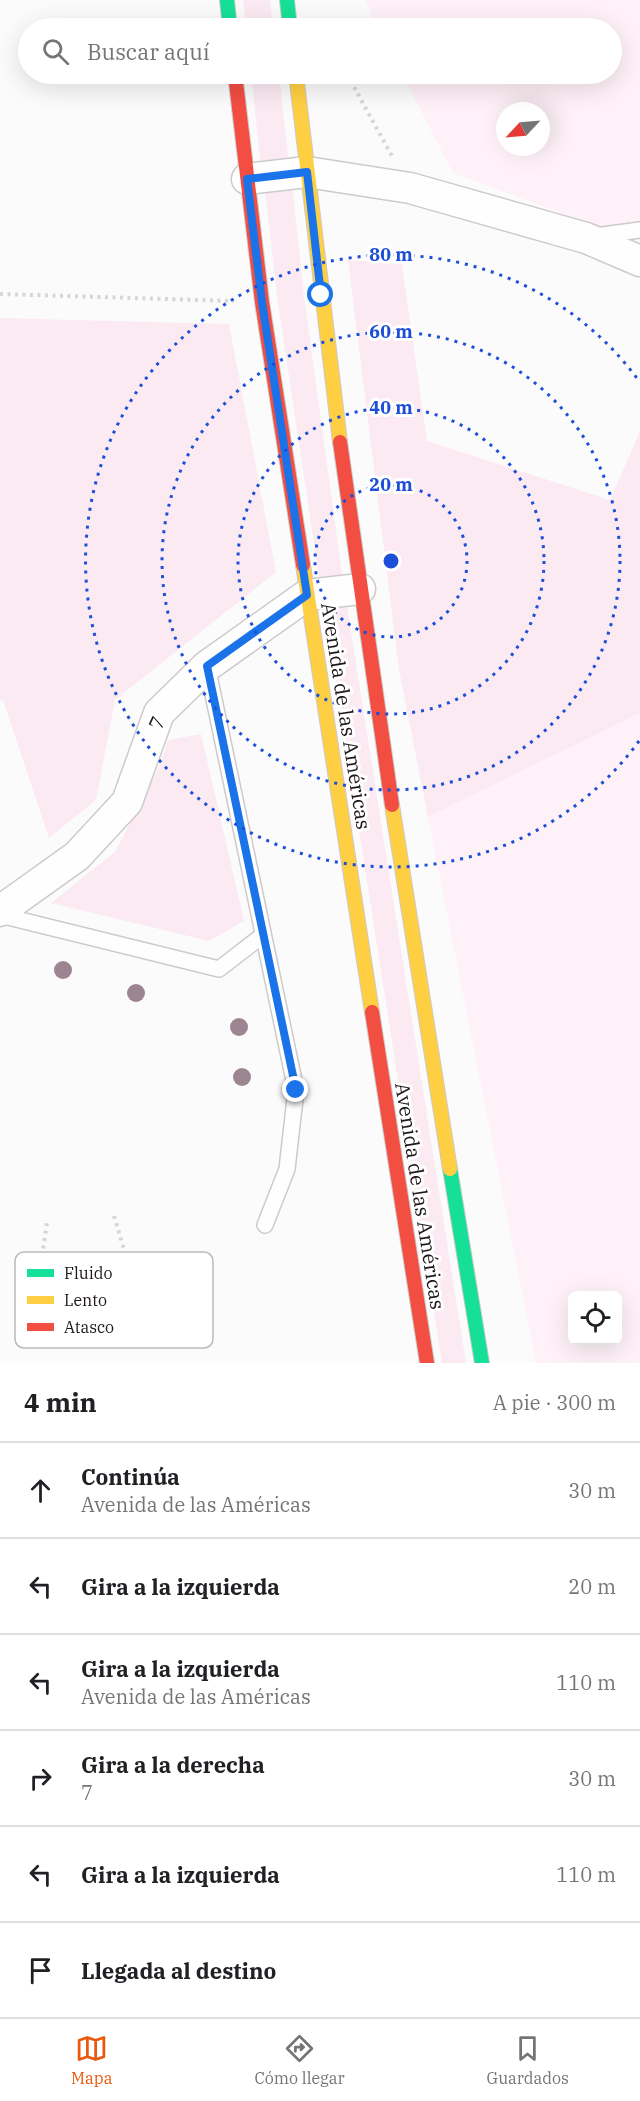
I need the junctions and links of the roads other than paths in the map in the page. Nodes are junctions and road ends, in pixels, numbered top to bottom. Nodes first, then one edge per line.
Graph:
1 (227, 0) edge
2 (287, 0) edge
3 (229, 18) edge
4 (289, 18) edge
5 (236, 84) edge
6 (297, 84) edge
7 (307, 172) junction
8 (247, 179) junction
9 (640, 230) edge
10 (586, 238) junction
11 (640, 261) edge
12 (360, 589) junction
13 (307, 595) junction
14 (207, 666) junction
15 (0, 913) edge
16 (263, 934) junction
17 (264, 1225) dead end
18 (427, 1363) edge
19 (482, 1363) edge

1 - 3 main road
2 - 4 main road
5 - 8 main road, Avenida de las Américas
6 - 7 main road, Avenida de las Américas
7 - 8 street
7 - 10 street
7 - 12 main road, Avenida de las Américas
8 - 13 main road, Avenida de las Américas
9 - 10 lane
10 - 11 street
12 - 13 street, 7
12 - 19 main road, Avenida de las Américas
13 - 14 street, 7
13 - 18 main road, Avenida de las Américas
14 - 15 street, 7
14 - 16 lane
15 - 16 lane
16 - 17 lane

